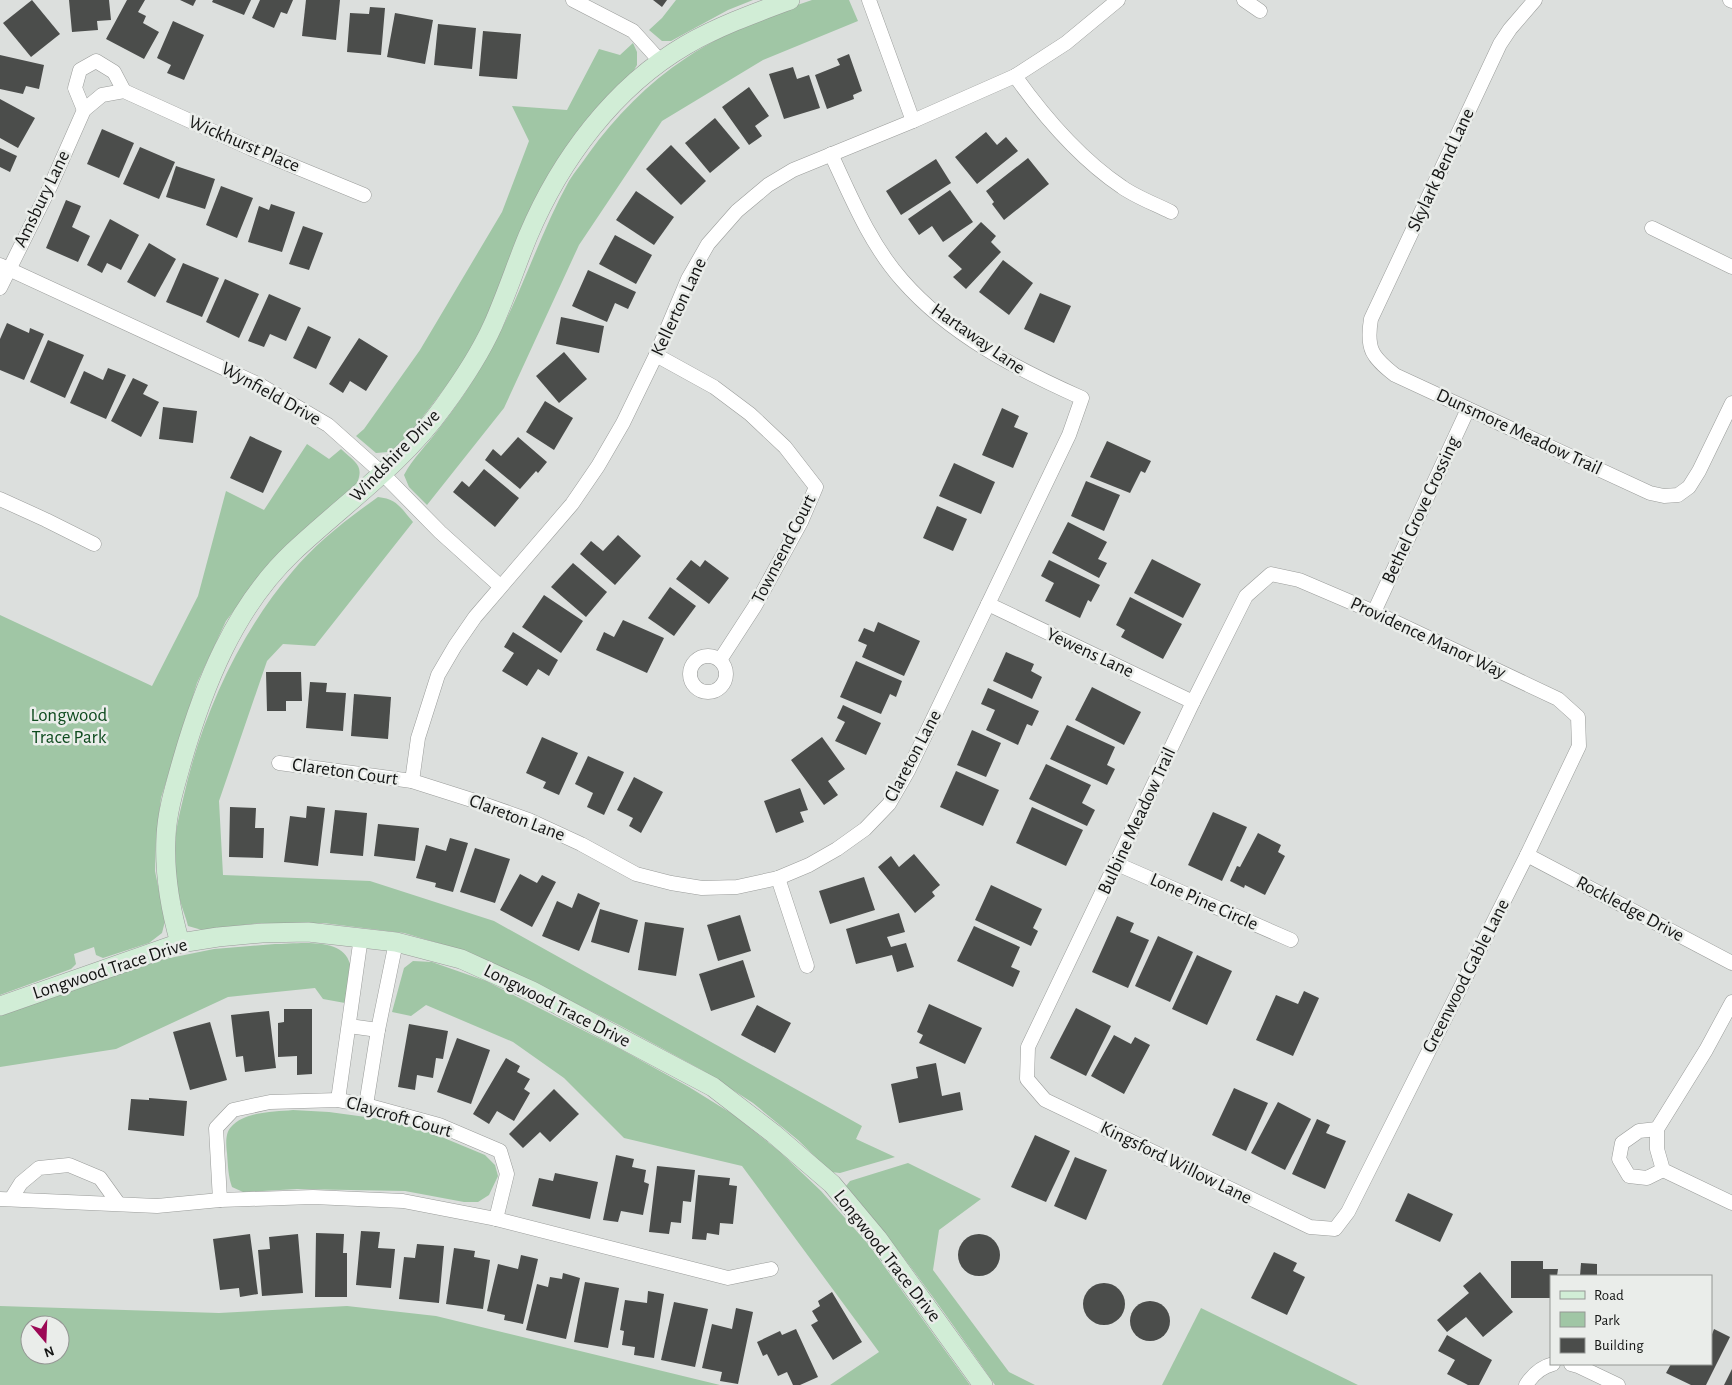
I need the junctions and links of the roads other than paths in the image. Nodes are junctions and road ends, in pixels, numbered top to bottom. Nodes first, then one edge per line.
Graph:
1 (573, 0) edge
2 (790, 0) edge
3 (869, 0) edge
4 (1118, 0) edge
5 (1244, 0) edge
6 (1535, 0) edge
7 (1260, 11) dead end
8 (661, 62) junction
9 (1015, 76) junction
10 (124, 91) junction
11 (84, 110) junction
12 (912, 121) junction
13 (831, 154) junction
14 (364, 195) dead end
15 (1170, 212) dead end
16 (1652, 228) dead end
17 (4, 267) edge
18 (1732, 267) edge
19 (0, 288) edge
20 (1372, 349) joint
21 (656, 356) junction
22 (1082, 398) joint
23 (1732, 403) edge
24 (1468, 409) junction
25 (384, 474) junction
26 (0, 499) edge
27 (94, 544) dead end
28 (1271, 574) joint
29 (500, 586) junction
30 (988, 604) junction
31 (1374, 612) junction
32 (720, 660) dead end
33 (1192, 702) junction
34 (1578, 717) joint
35 (279, 763) dead end
36 (412, 781) junction
37 (1527, 855) junction
38 (1117, 864) junction
39 (778, 878) junction
40 (361, 937) junction
41 (1291, 940) dead end
42 (396, 942) junction
43 (180, 943) junction
44 (1732, 963) edge
45 (807, 966) dead end
46 (1732, 1002) edge
47 (0, 1006) edge
48 (349, 1026) junction
49 (378, 1030) junction
50 (1027, 1079) joint
51 (338, 1100) junction
52 (366, 1105) junction
53 (1657, 1129) junction
54 (1663, 1170) junction
55 (5, 1199) edge
56 (220, 1200) junction
57 (118, 1203) junction
58 (1732, 1203) edge
59 (496, 1219) junction
60 (1335, 1229) joint
61 (771, 1270) dead end
62 (1550, 1365) edge
63 (1574, 1365) edge
64 (983, 1385) edge
65 (1526, 1385) edge
66 (1618, 1385) edge

1 - 8 street
2 - 8 street, Windshire Drive
3 - 12 street
4 - 9 street, Kellerton Lane
5 - 7 street
6 - 20 street, Skylark Bend Lane
8 - 25 street, Windshire Drive
9 - 12 street, Kellerton Lane
9 - 15 street
10 - 11 street, Amsbury Lane
10 - 11 street
10 - 14 street, Wickhurst Place
11 - 17 street, Amsbury Lane
12 - 13 street, Kellerton Lane
13 - 21 street, Kellerton Lane
13 - 22 street, Hartaway Lane
16 - 18 street
17 - 19 street, Amsbury Lane
17 - 25 street, Wynfield Drive
20 - 24 street, Dunsmore Meadow Trail
21 - 29 street, Kellerton Lane
21 - 32 street, Townsend Court
22 - 30 street, Clareton Lane
23 - 24 street, Dunsmore Meadow Trail
24 - 31 street, Bethel Grove Crossing
25 - 29 street, Wynfield Drive
25 - 43 street, Windshire Drive
26 - 27 street
28 - 31 street, Providence Manor Way
28 - 33 street, Bulbine Meadow Trail
29 - 36 street, Kellerton Lane
30 - 33 street, Yewens Lane
30 - 39 street, Clareton Lane
31 - 34 street, Providence Manor Way
33 - 38 street, Bulbine Meadow Trail
34 - 37 street, Greenwood Gable Lane
35 - 36 street, Clareton Court
36 - 39 street, Clareton Lane
37 - 44 street, Rockledge Drive
37 - 60 street, Greenwood Gable Lane
38 - 41 street, Lone Pine Circle
38 - 50 street, Bulbine Meadow Trail
39 - 45 street
40 - 42 street, Longwood Trace Drive
40 - 43 street, Longwood Trace Drive
40 - 48 street
42 - 49 street
42 - 64 street, Longwood Trace Drive
43 - 47 street, Longwood Trace Drive
46 - 53 street
48 - 49 street
48 - 51 street
49 - 52 street
50 - 60 street, Kingsford Willow Lane
51 - 52 street, Claycroft Court
51 - 56 street, Claycroft Court
52 - 59 street, Claycroft Court
53 - 54 street
53 - 54 street
54 - 58 street
55 - 57 street
55 - 57 street
56 - 57 street
56 - 59 street
59 - 61 street
62 - 65 street
63 - 66 street

